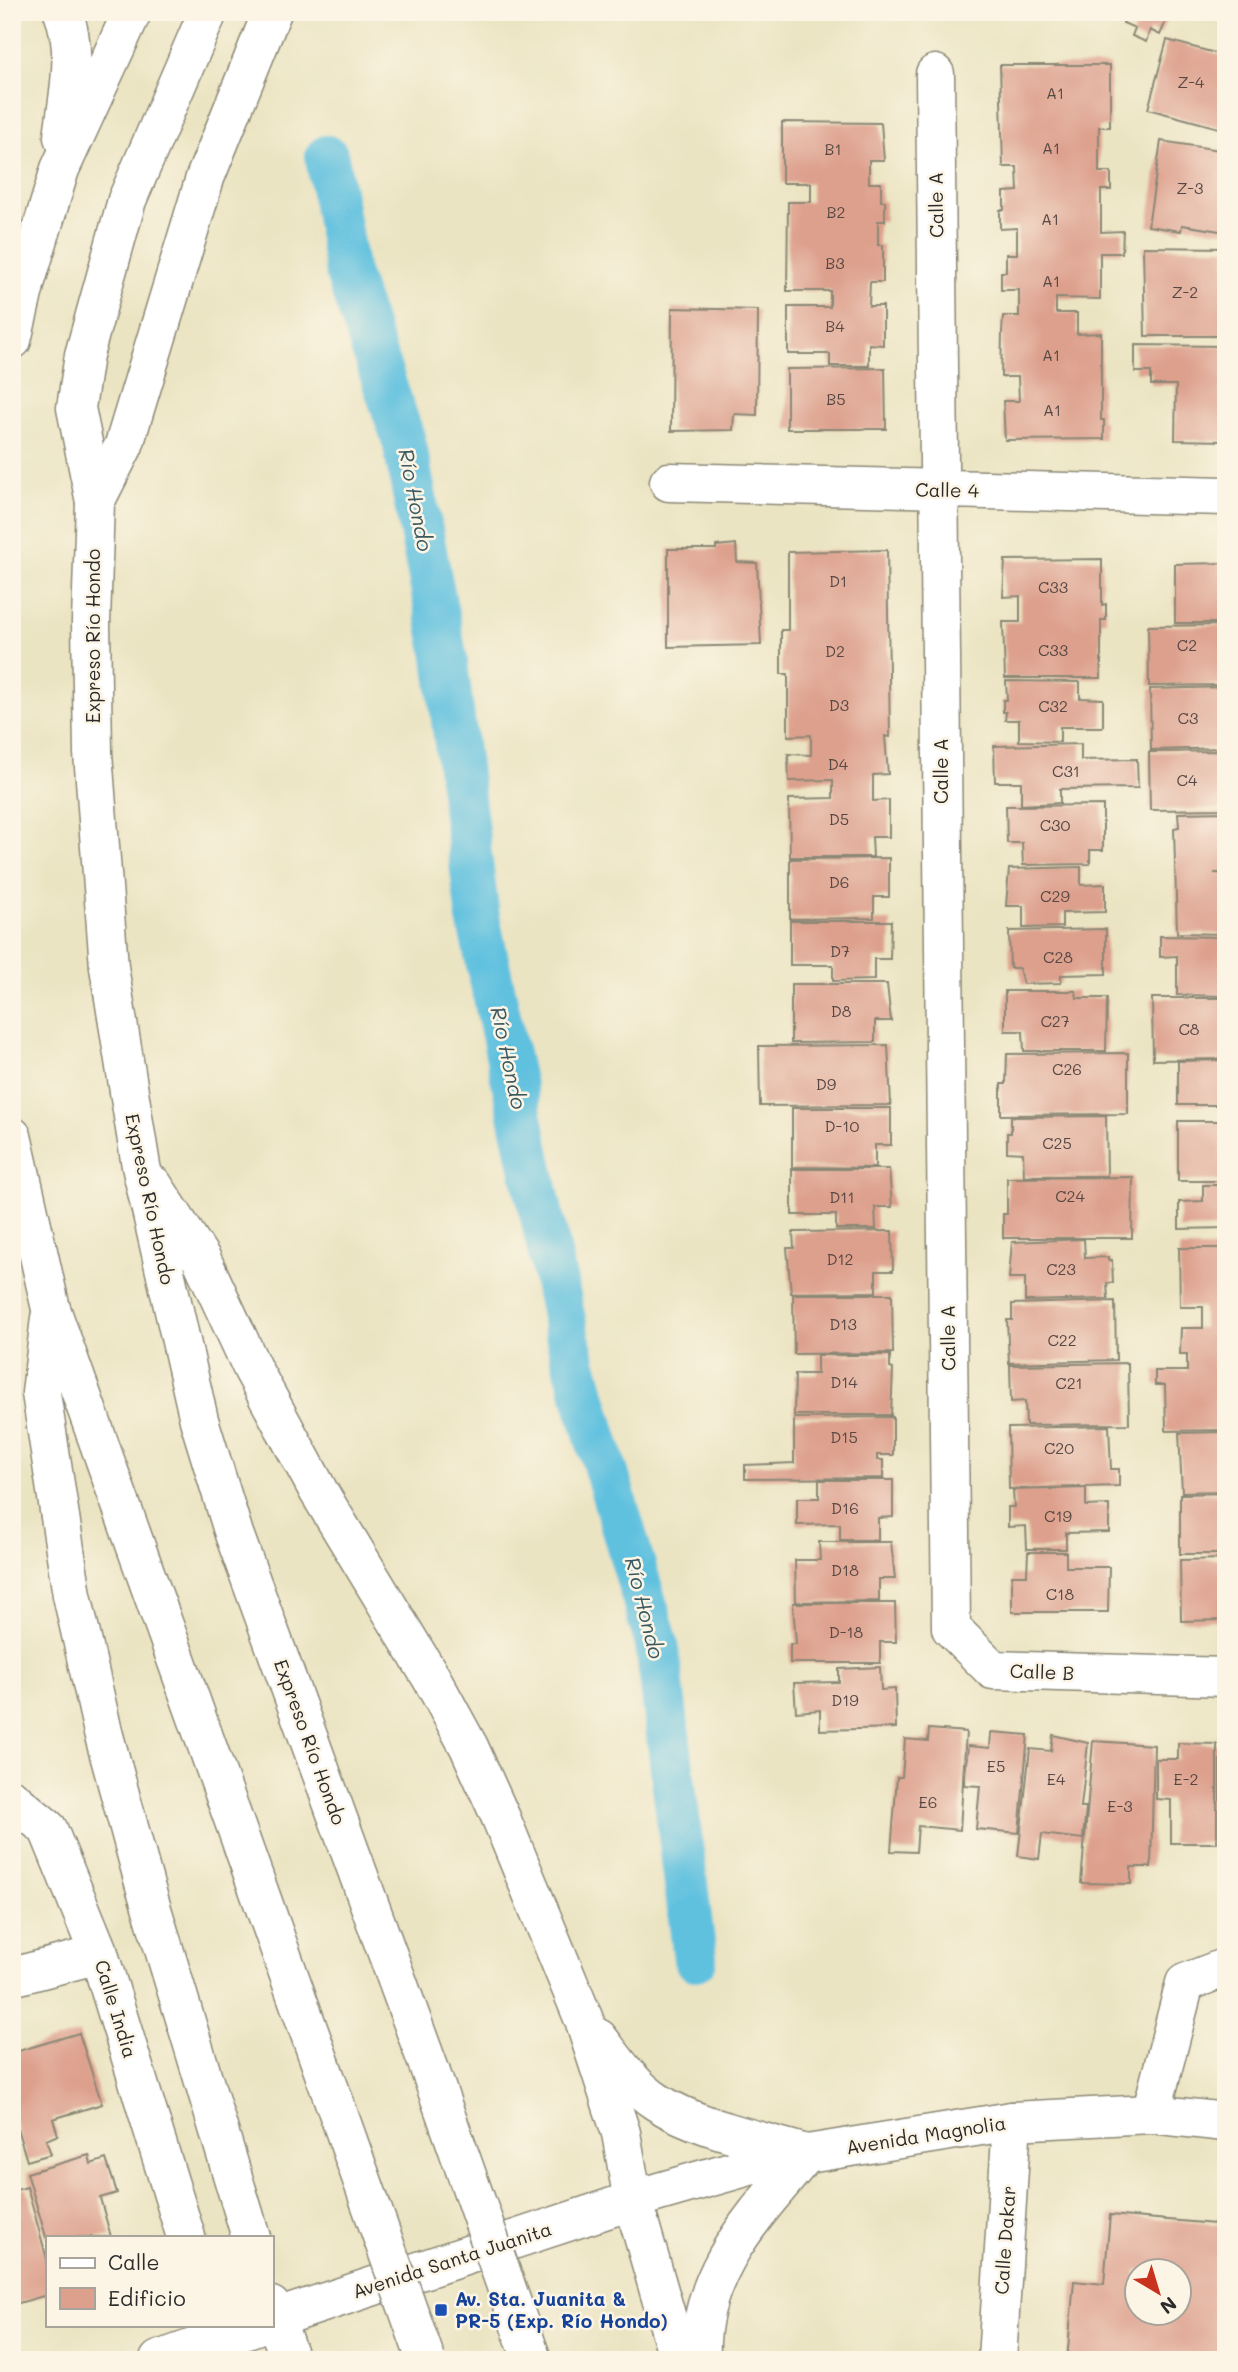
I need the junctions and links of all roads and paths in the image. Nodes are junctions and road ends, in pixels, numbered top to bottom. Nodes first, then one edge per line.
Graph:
1 (63, 12) edge
2 (132, 12) edge
3 (208, 12) edge
4 (272, 12) edge
5 (935, 74) dead end
6 (60, 169) junction
7 (12, 340) edge
8 (669, 482) dead end
9 (939, 490) junction
10 (1226, 496) edge
11 (95, 502) junction
12 (12, 1136) edge
13 (141, 1166) junction
14 (51, 1309) junction
15 (949, 1469) joint
16 (1226, 1677) edge
17 (12, 1799) edge
18 (99, 1954) junction
19 (1226, 1967) edge
20 (12, 1977) edge
21 (583, 2021) junction
22 (1151, 2114) junction
23 (1012, 2121) junction
24 (1226, 2122) edge
25 (806, 2154) junction
26 (633, 2201) junction
27 (186, 2236) edge
28 (251, 2236) edge
29 (273, 2316) edge
30 (273, 2325) edge
31 (251, 2326) edge
32 (219, 2342) edge
33 (159, 2360) edge
34 (290, 2360) edge
35 (426, 2360) edge
36 (532, 2360) edge
37 (679, 2360) edge
38 (701, 2360) edge
39 (997, 2360) edge

1 - 6 main road
2 - 6 main road
3 - 11 main road
4 - 11 main road, Expreso Río Hondo
5 - 9 main road, Calle A
6 - 7 main road
8 - 9 main road, Calle 4
9 - 10 main road, Calle 4
9 - 15 main road, Calle A
11 - 13 main road, Expreso Río Hondo
12 - 14 main road
13 - 21 main road
13 - 36 main road, Expreso Río Hondo, bridge
14 - 28 main road
14 - 35 main road, bridge
15 - 16 main road, Calle B
17 - 18 main road, Calle India
18 - 20 main road
18 - 27 main road, Calle India
19 - 22 main road
21 - 25 main road
21 - 26 main road
22 - 23 main road, Avenida Magnolia
22 - 24 main road, Avenida Magnolia
23 - 25 main road, Avenida Magnolia
23 - 39 main road, Calle Dakar
25 - 26 main road, Avenida Magnolia
25 - 38 main road
26 - 29 main road, Avenida Santa Juanita
26 - 37 main road
30 - 34 main road
31 - 32 main road, Avenida Santa Juanita
32 - 33 main road, Avenida Santa Juanita

